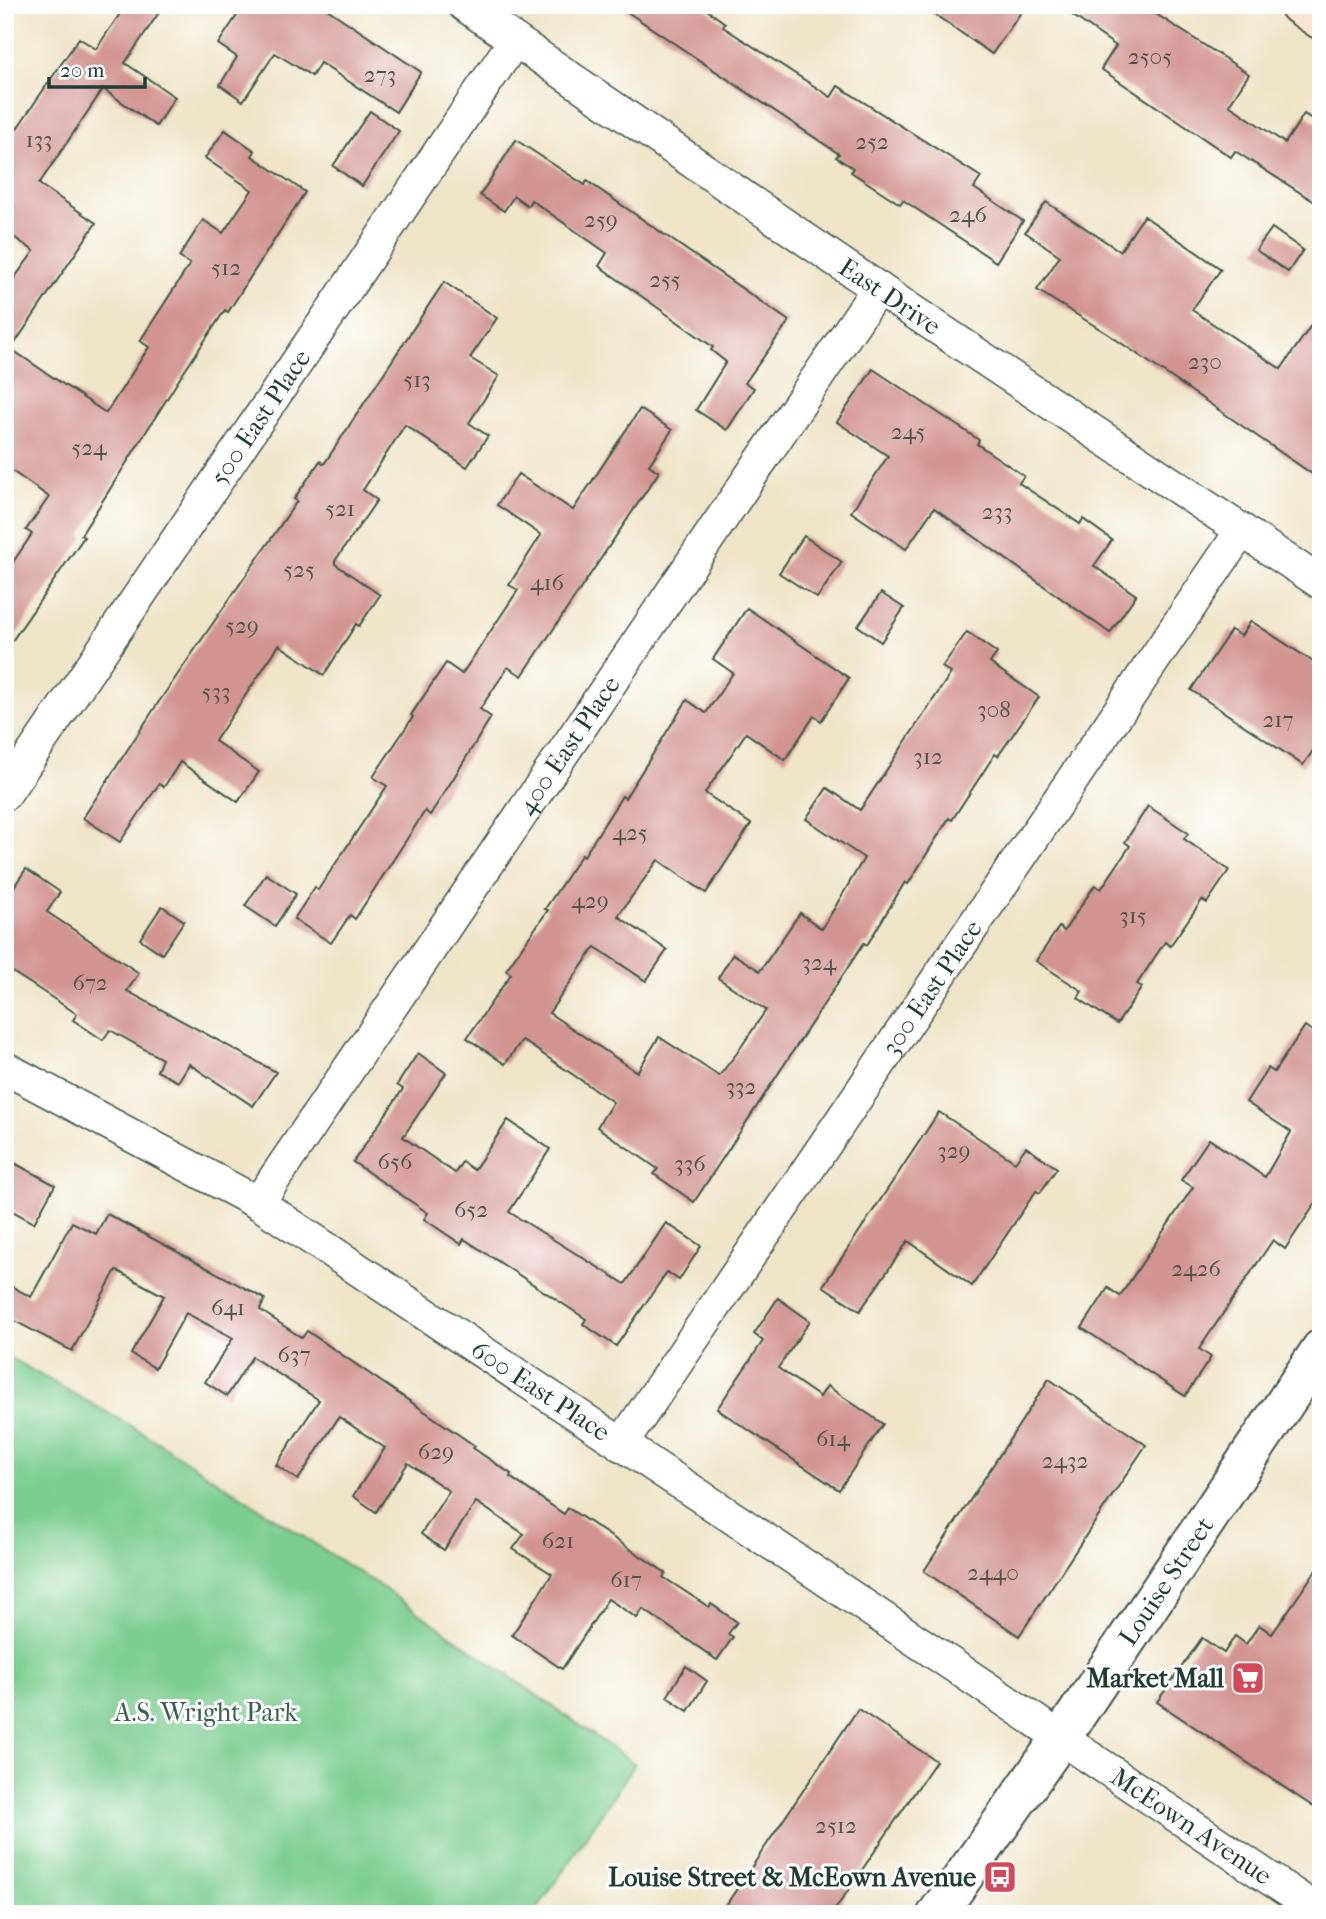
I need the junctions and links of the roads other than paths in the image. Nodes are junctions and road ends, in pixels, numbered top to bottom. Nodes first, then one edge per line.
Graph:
1 (464, 5) edge
2 (1299, 5) edge
3 (1321, 20) edge
4 (515, 40) junction
5 (878, 288) junction
6 (1242, 530) junction
7 (1321, 583) edge
8 (5, 794) edge
9 (5, 1068) edge
10 (258, 1203) junction
11 (1321, 1349) edge
12 (621, 1445) junction
13 (1061, 1738) junction
14 (1321, 1913) edge
15 (937, 1914) edge

1 - 4 street, East Drive
2 - 3 main road
4 - 5 street, East Drive
4 - 8 street, 500 East Place
5 - 6 street, East Drive
5 - 10 street, 400 East Place
6 - 7 street, East Drive
6 - 12 street, 300 East Place
9 - 10 street, 600 East Place
10 - 12 street, 600 East Place
11 - 13 street, Louise Street
12 - 13 street, 600 East Place
13 - 14 street, McEown Avenue
13 - 15 street, Louise Street

